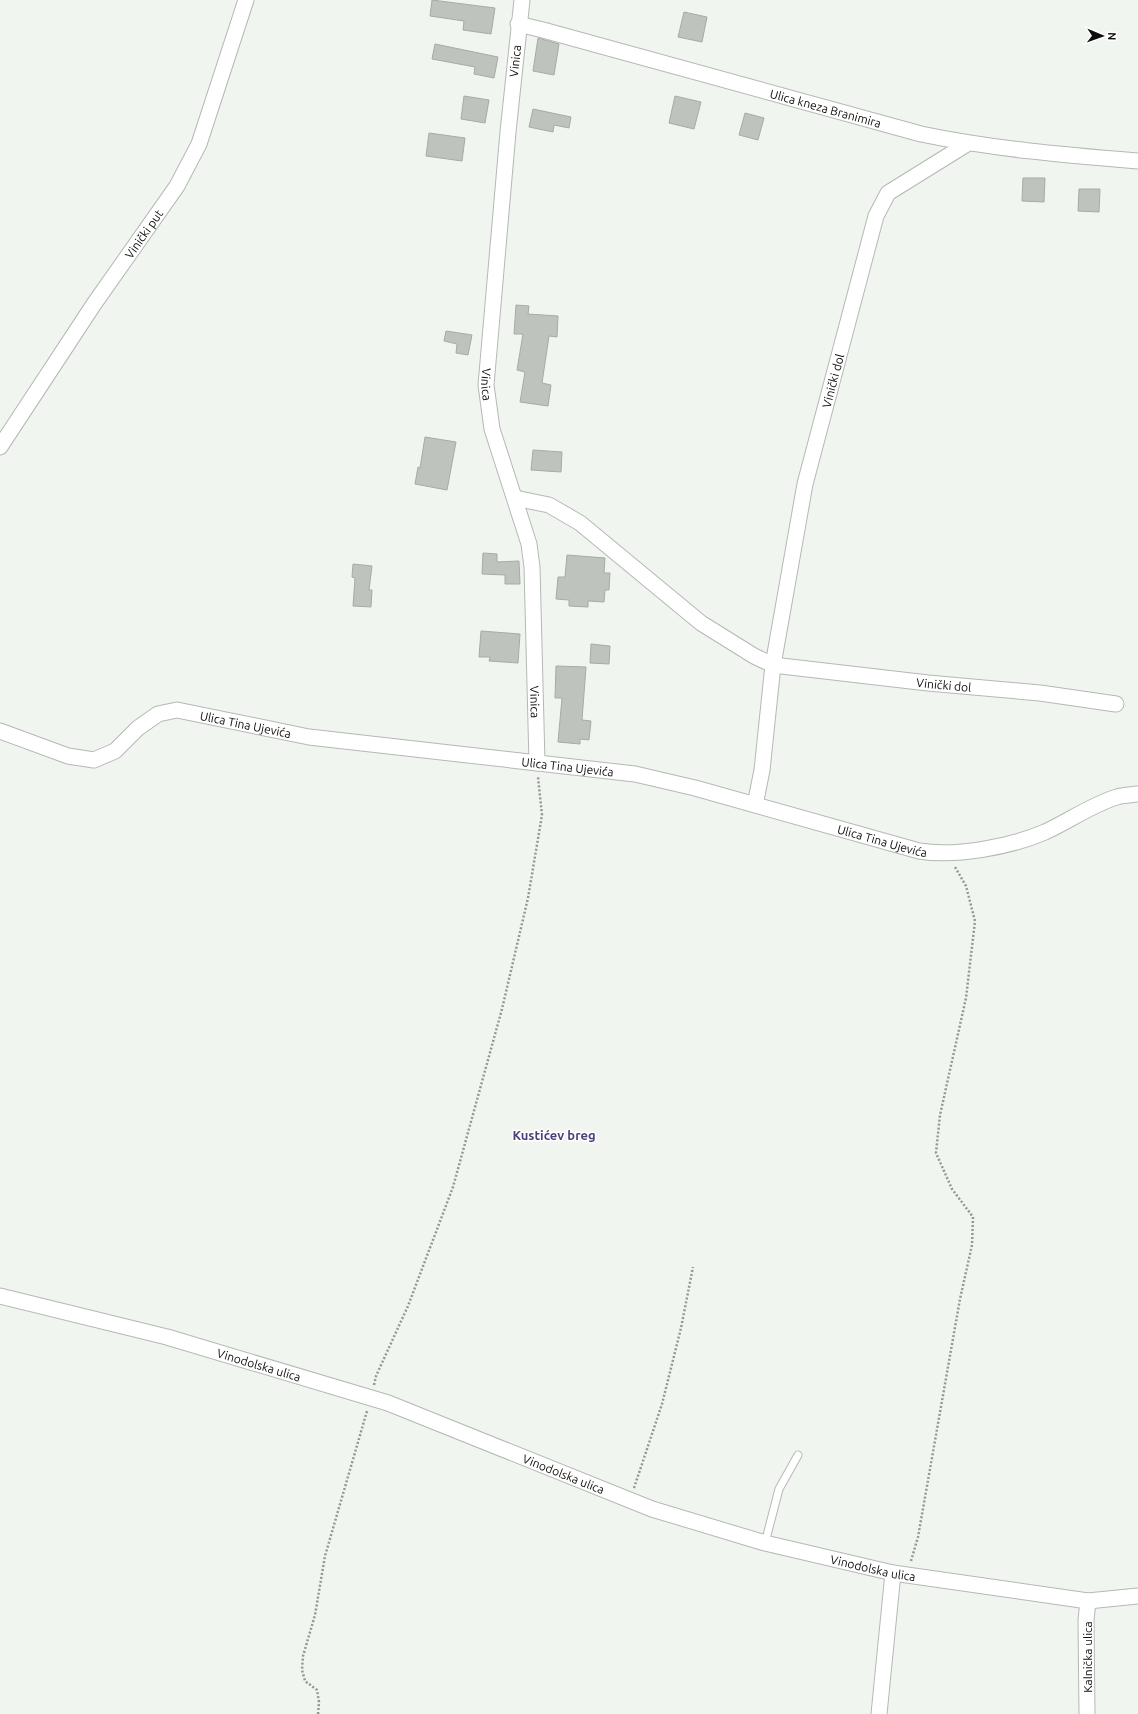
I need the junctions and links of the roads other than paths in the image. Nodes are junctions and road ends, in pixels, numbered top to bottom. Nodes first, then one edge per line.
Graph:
1 (246, 0) edge
2 (522, 0) edge
3 (518, 24) junction
4 (967, 144) junction
5 (1138, 161) edge
6 (0, 446) edge
7 (515, 498) junction
8 (773, 665) junction
9 (1116, 704) dead end
10 (0, 731) edge
11 (537, 763) junction
12 (1138, 794) edge
13 (755, 805) junction
14 (0, 1296) edge
15 (798, 1455) dead end
16 (765, 1543) junction
17 (900, 1574) junction
18 (1138, 1596) edge
19 (1088, 1601) junction
20 (879, 1714) edge
21 (1087, 1714) edge

1 - 6 street, Vinički put
2 - 3 street, Vinica
3 - 4 street, Ulica kneza Branimira
3 - 7 street, Vinica
4 - 5 street, Ulica kneza Branimira
4 - 8 street, Vinički dol
7 - 8 street, Vinički dol
7 - 11 street, Vinica
8 - 9 street, Vinički dol
8 - 13 street, Vinički dol
10 - 11 street, Ulica Tina Ujevića
11 - 13 street, Ulica Tina Ujevića
12 - 13 street, Ulica Tina Ujevića
14 - 16 street, Vinodolska ulica
15 - 16 lane
16 - 17 street, Vinodolska ulica
17 - 19 street, Vinodolska ulica
17 - 20 street
18 - 19 street, Vinodolska ulica
19 - 21 street, Kalnička ulica

